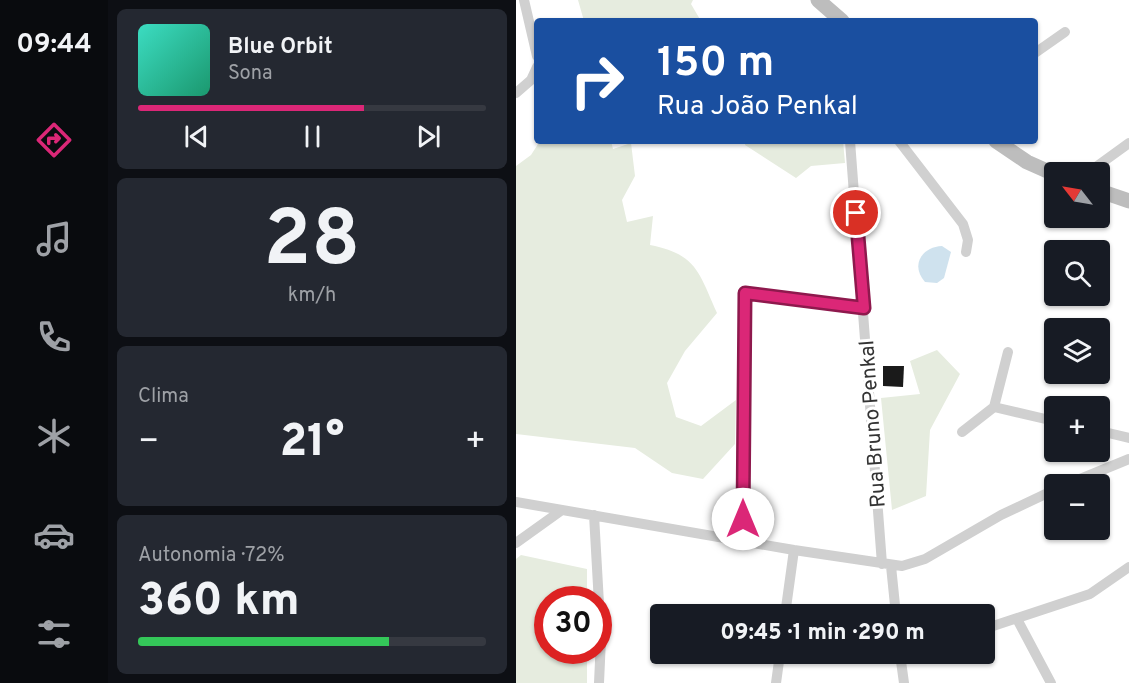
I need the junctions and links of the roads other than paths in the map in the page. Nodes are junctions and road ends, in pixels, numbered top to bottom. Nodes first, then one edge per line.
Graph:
1 (524, 0) edge
2 (818, 0) edge
3 (835, 18) edge
4 (1065, 32) dead end
5 (534, 43) edge
6 (1038, 51) edge
7 (534, 74) edge
8 (516, 93) edge
9 (1129, 143) edge
10 (850, 144) edge
11 (901, 144) edge
12 (1000, 144) edge
13 (1103, 162) edge
14 (1044, 170) edge
15 (1110, 194) edge
16 (1129, 201) edge
17 (966, 252) dead end
18 (864, 308) junction
19 (1008, 352) dead end
20 (994, 407) junction
21 (1044, 419) edge
22 (962, 432) dead end
23 (1110, 433) edge
24 (1129, 438) edge
25 (1129, 459) edge
26 (1092, 474) edge
27 (1044, 495) edge
28 (516, 502) edge
29 (562, 510) junction
30 (594, 515) junction
31 (743, 541) junction
32 (516, 543) edge
33 (794, 550) junction
34 (886, 565) junction
35 (1129, 567) edge
36 (787, 604) edge
37 (894, 604) edge
38 (1017, 619) junction
39 (995, 625) edge
40 (779, 664) edge
41 (901, 664) edge
42 (599, 683) edge
43 (776, 683) edge
44 (904, 683) edge
45 (1051, 683) edge

1 - 5 street
2 - 3 main road
4 - 6 street
7 - 8 street
9 - 13 street
10 - 18 street, Rua Bruno Penkal
11 - 17 street
12 - 14 main road
15 - 16 main road
18 - 31 street
18 - 34 street, Rua Bruno Penkal
19 - 20 street
20 - 21 street
20 - 22 street
23 - 24 street
25 - 26 street
27 - 34 street
28 - 29 street
29 - 30 street
29 - 32 street
30 - 31 street
30 - 42 street
31 - 33 street
33 - 34 street
33 - 36 street
34 - 37 street, Rua Bruno Penkal
35 - 38 street
38 - 39 street
38 - 45 street
40 - 43 street
41 - 44 street

